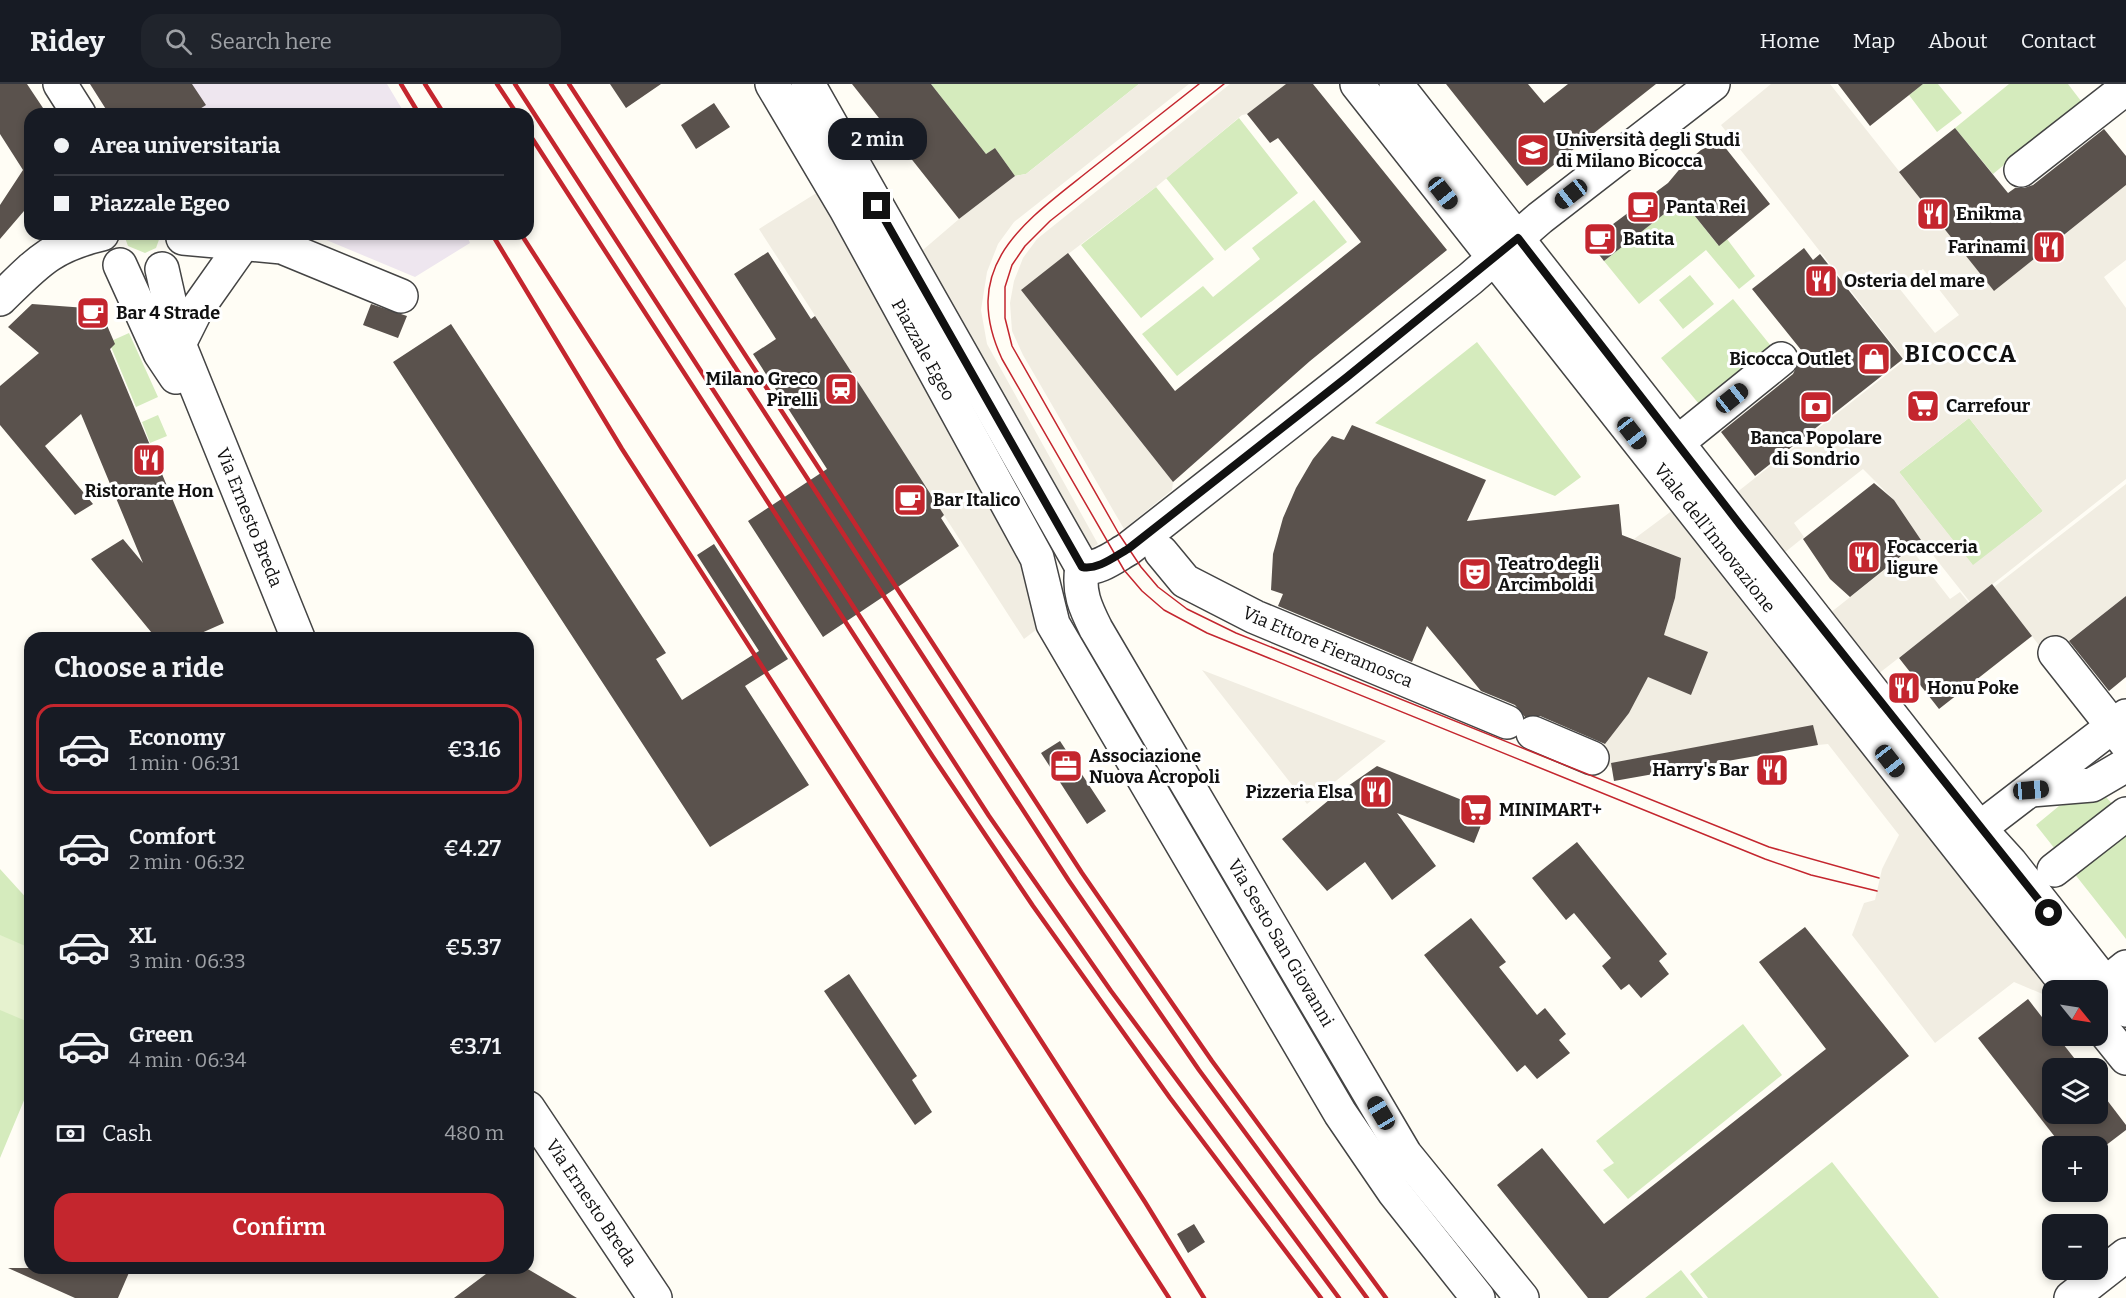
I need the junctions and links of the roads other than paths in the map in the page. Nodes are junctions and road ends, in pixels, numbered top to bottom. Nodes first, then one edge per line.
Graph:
1 (60, 84) edge
2 (772, 84) edge
3 (808, 84) edge
4 (1357, 84) edge
5 (1396, 84) edge
6 (1713, 84) edge
7 (2126, 88) edge
8 (75, 108) edge
9 (2021, 170) dead end
10 (79, 240) edge
11 (104, 240) edge
12 (181, 240) edge
13 (212, 240) edge
14 (243, 244) junction
15 (1506, 248) junction
16 (120, 265) junction
17 (162, 269) junction
18 (401, 296) dead end
19 (0, 300) edge
20 (179, 344) junction
21 (1781, 359) dead end
22 (201, 396) junction
23 (1677, 443) junction
24 (1161, 552) dead end
25 (1082, 567) junction
26 (1053, 624) joint
27 (296, 632) edge
28 (2055, 652) dead end
29 (2122, 728) edge
30 (1592, 758) dead end
31 (2126, 765) edge
32 (2031, 790) junction
33 (2126, 814) edge
34 (1968, 838) junction
35 (2054, 870) dead end
36 (2115, 976) edge
37 (2064, 980) edge
38 (2126, 1010) edge
39 (2108, 1036) edge
40 (2126, 1058) edge
41 (534, 1117) edge
42 (2126, 1255) edge
43 (655, 1298) edge
44 (1478, 1298) edge
45 (1522, 1298) edge
46 (2072, 1298) edge

1 - 8 street
2 - 26 street, Piazzale Egeo
3 - 25 street, Piazzale Egeo
4 - 15 street, Viale dell'Innovazione
5 - 15 street, Viale dell'Innovazione
6 - 15 street
7 - 9 street
10 - 19 street
11 - 16 street
12 - 17 street
13 - 14 street
14 - 18 street
14 - 20 street
15 - 23 street, Viale dell'Innovazione
15 - 25 street
15 - 34 street, Viale dell'Innovazione
16 - 17 street
16 - 22 street
17 - 20 street, Via Ernesto Breda
20 - 22 street, Via Ernesto Breda
21 - 23 street
22 - 27 street, Via Ernesto Breda
23 - 34 street, Viale dell'Innovazione
24 - 30 street, Via Ettore Fieramosca
25 - 45 street, Via Sesto San Giovanni
26 - 44 street, Via Sesto San Giovanni
28 - 29 street
29 - 32 street
31 - 32 street
32 - 34 street
33 - 35 street
34 - 36 street, Viale dell'Innovazione
34 - 37 street, Viale dell'Innovazione
36 - 38 street, Viale dell'Innovazione
39 - 40 street
41 - 43 street, Via Ernesto Breda
42 - 46 street

